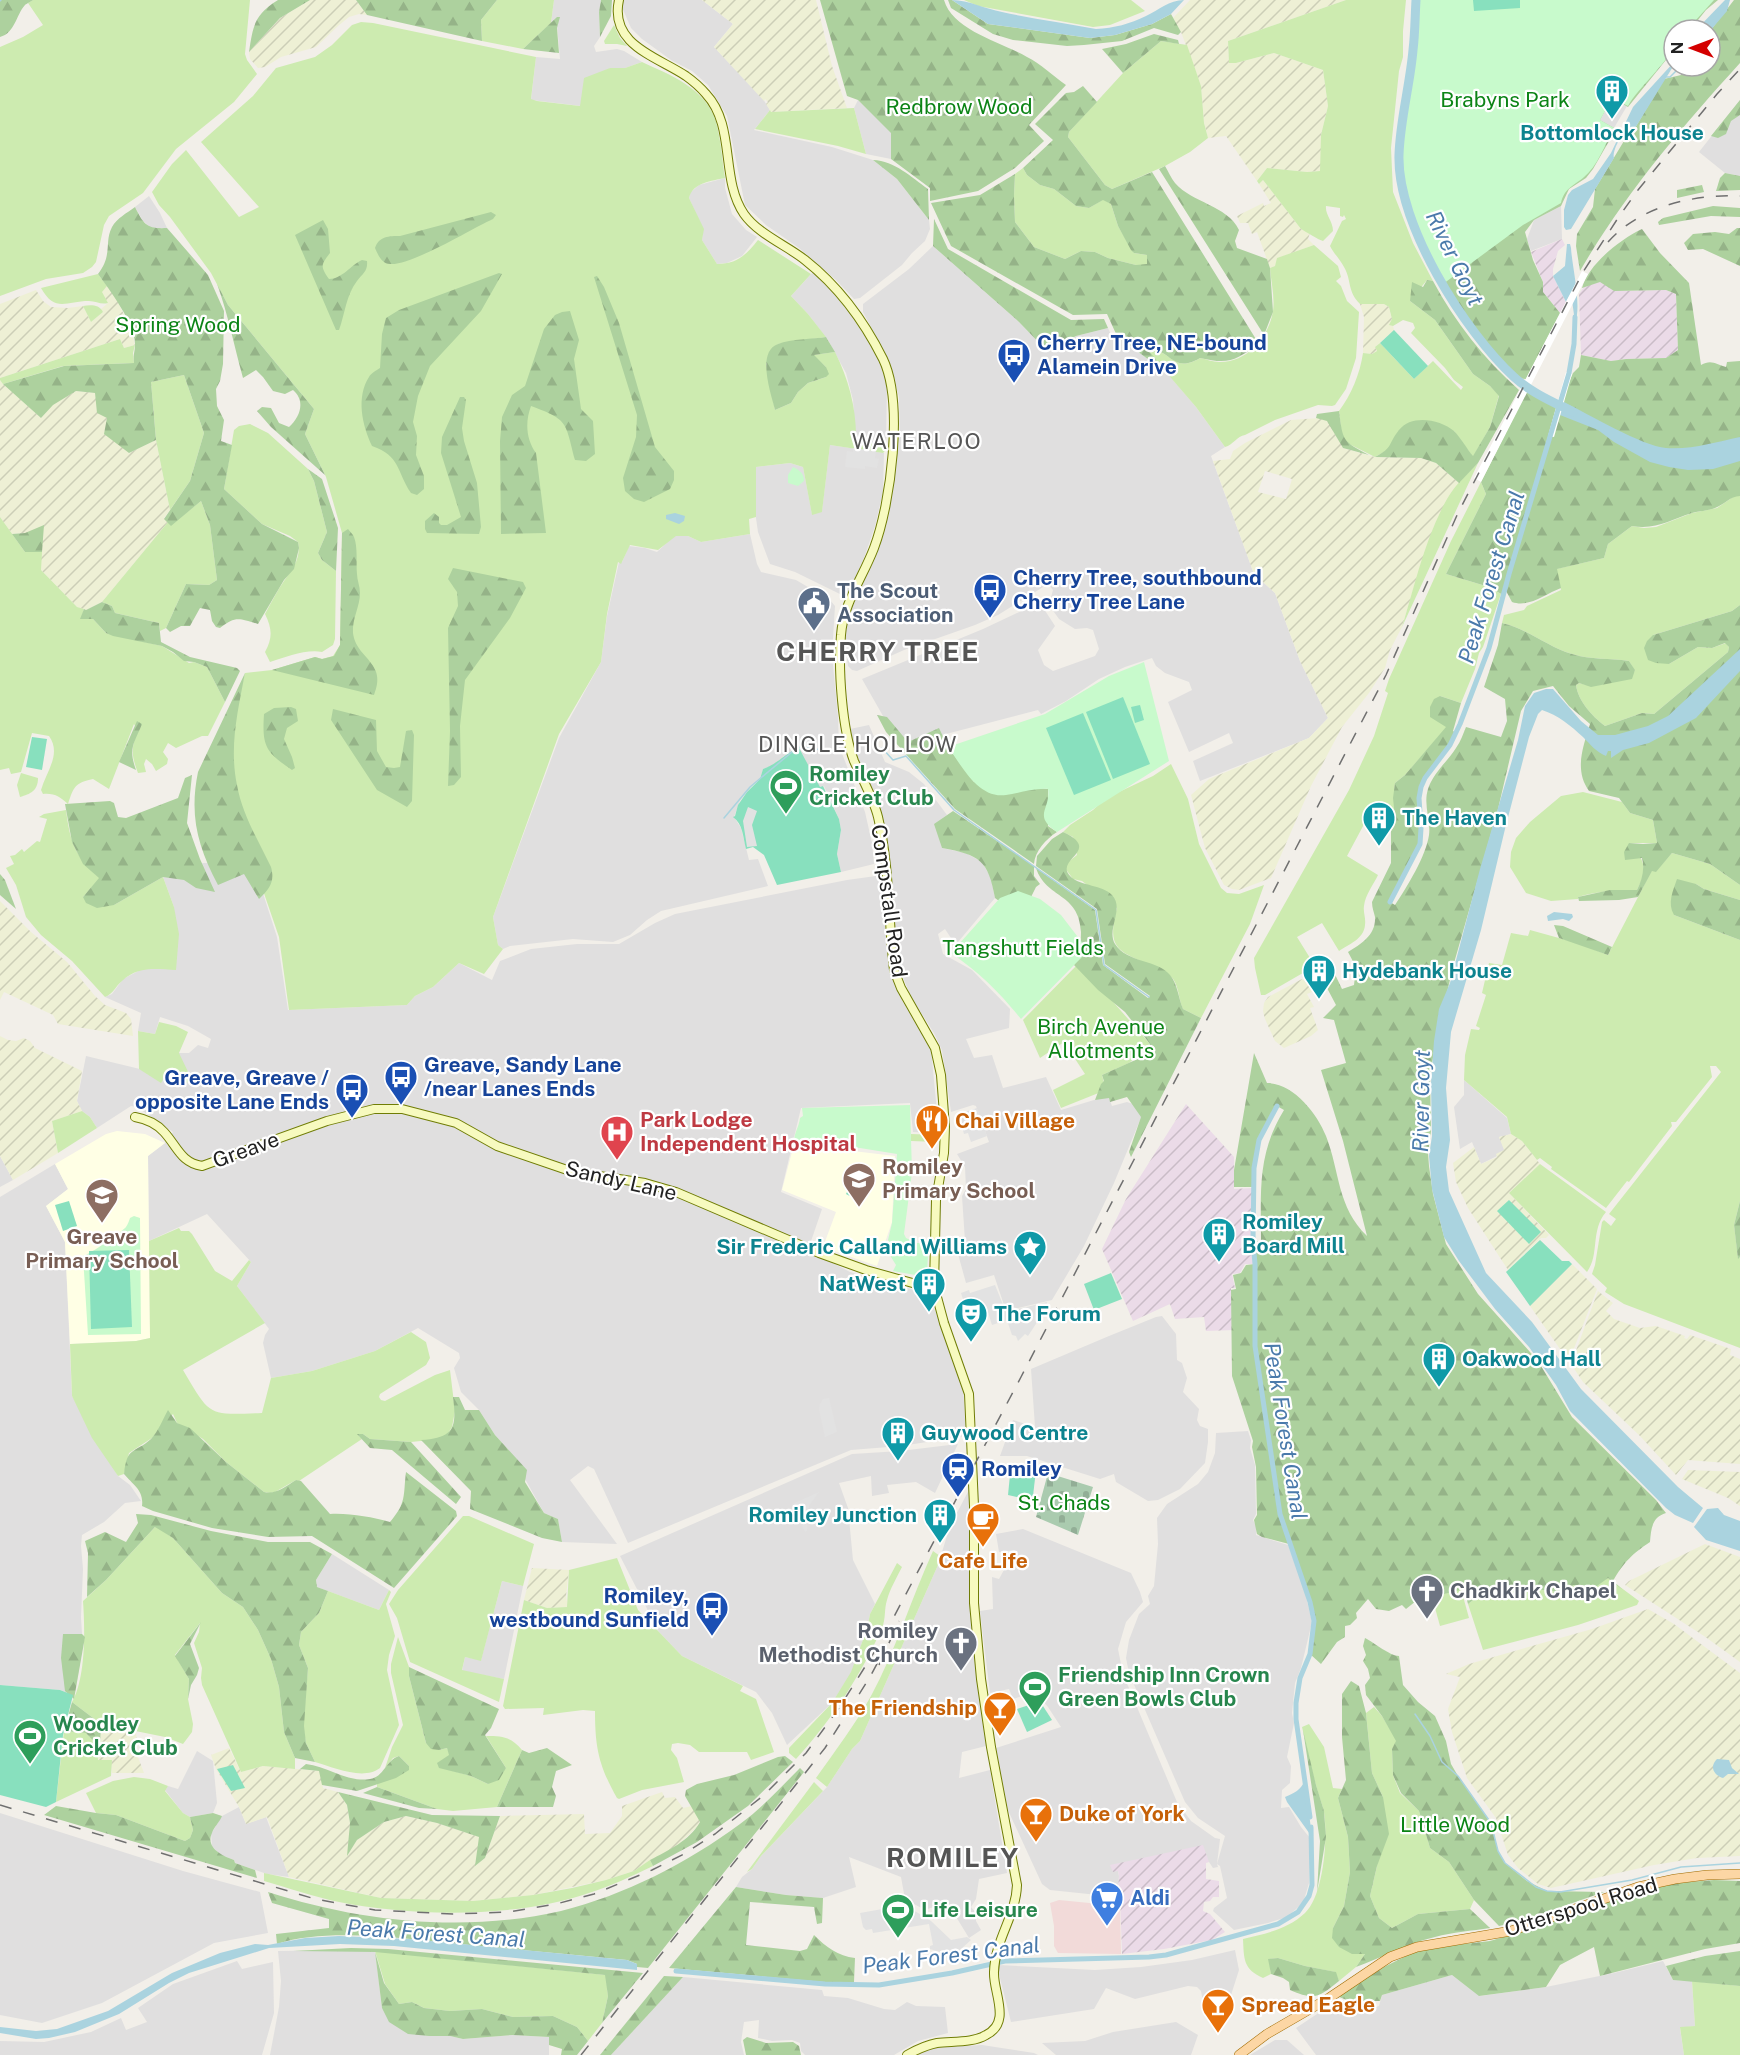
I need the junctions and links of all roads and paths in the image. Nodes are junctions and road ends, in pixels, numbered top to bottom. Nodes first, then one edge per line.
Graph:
1 (619, 0) edge
2 (374, 1109) joint
3 (135, 1117) dead end
4 (934, 1280) junction
5 (1740, 1874) edge
6 (907, 2055) edge
7 (1239, 2055) edge

1 - 4 main road, Compstall Road
2 - 3 main road, Greave
2 - 4 main road, Sandy Lane
4 - 6 main road, Compstall Road
5 - 7 main road, Otterspool Road

